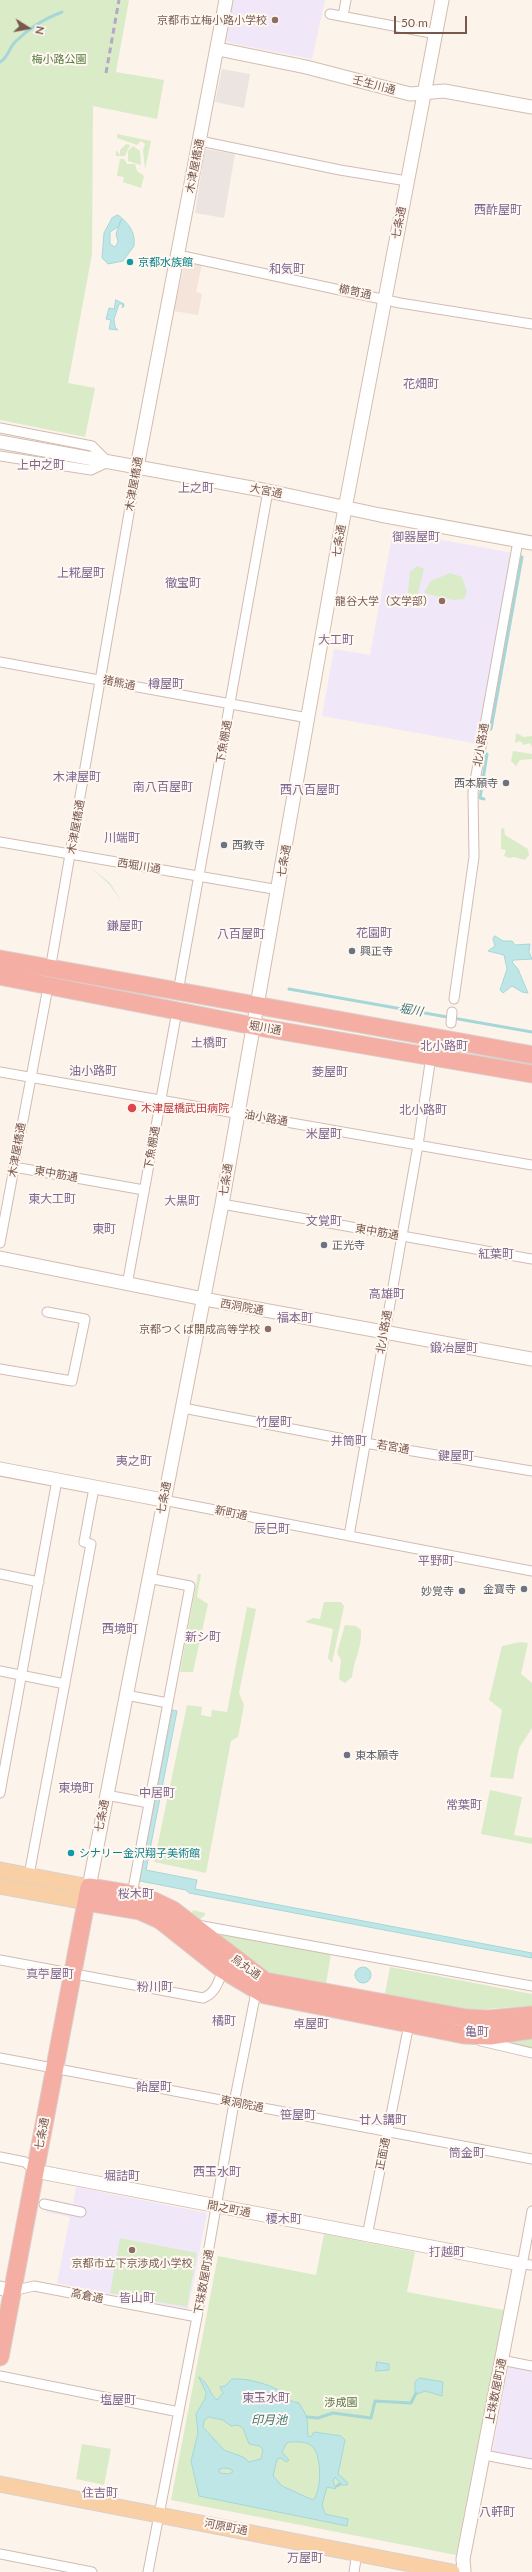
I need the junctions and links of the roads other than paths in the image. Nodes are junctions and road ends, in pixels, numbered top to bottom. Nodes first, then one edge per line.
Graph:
1 (226, 0) edge
2 (346, 0) edge
3 (442, 0) edge
4 (330, 14) dead end
5 (343, 16) junction
6 (436, 34) junction
7 (218, 49) junction
8 (425, 91) junction
9 (532, 107) edge
10 (200, 141) junction
11 (407, 182) junction
12 (178, 255) junction
13 (385, 299) junction
14 (532, 324) edge
15 (0, 428) edge
16 (0, 442) edge
17 (0, 456) edge
18 (108, 462) junction
19 (137, 467) junction
20 (268, 491) junction
21 (345, 507) junction
22 (518, 541) junction
23 (532, 543) edge
24 (0, 662) edge
25 (102, 680) junction
26 (231, 705) junction
27 (308, 718) junction
28 (0, 842) edge
29 (71, 855) junction
30 (200, 876) junction
31 (279, 890) junction
32 (0, 959) edge
33 (50, 970) junction
34 (0, 976) edge
35 (0, 983) edge
36 (48, 987) junction
37 (178, 992) junction
38 (454, 999) dead end
39 (258, 1006) junction
40 (177, 1011) junction
41 (452, 1012) dead end
42 (451, 1023) dead end
43 (254, 1026) junction
44 (532, 1055) edge
45 (431, 1056) junction
46 (0, 1072) edge
47 (532, 1074) edge
48 (30, 1078) junction
49 (161, 1099) junction
50 (237, 1113) junction
51 (418, 1145) junction
52 (532, 1165) edge
53 (14, 1167) junction
54 (144, 1190) junction
55 (222, 1204) junction
56 (402, 1236) junction
57 (0, 1243) edge
58 (0, 1258) edge
59 (532, 1259) edge
60 (127, 1284) junction
61 (204, 1299) junction
62 (47, 1312) dead end
63 (384, 1333) junction
64 (532, 1359) edge
65 (0, 1369) edge
66 (183, 1408) junction
67 (365, 1443) junction
68 (0, 1469) edge
69 (532, 1471) edge
70 (57, 1480) junction
71 (94, 1488) junction
72 (163, 1500) junction
73 (349, 1536) junction
74 (532, 1571) edge
75 (0, 1574) edge
76 (148, 1578) junction
77 (39, 1582) junction
78 (0, 1671) edge
79 (22, 1675) junction
80 (65, 1684) junction
81 (126, 1695) junction
82 (168, 1704) junction
83 (0, 1792) edge
84 (106, 1795) junction
85 (149, 1803) junction
86 (0, 1870) edge
87 (29, 1876) junction
88 (0, 1886) edge
89 (87, 1894) junction
90 (132, 1894) junction
91 (190, 1924) junction
92 (0, 1960) edge
93 (223, 1970) junction
94 (72, 1973) junction
95 (256, 1983) junction
96 (532, 1986) edge
97 (412, 2007) junction
98 (532, 2015) edge
99 (409, 2024) junction
100 (532, 2030) edge
101 (464, 2035) junction
102 (532, 2053) edge
103 (0, 2058) edge
104 (54, 2069) junction
105 (234, 2103) junction
106 (387, 2132) junction
107 (0, 2157) edge
108 (532, 2159) edge
109 (35, 2171) junction
110 (44, 2204) dead end
111 (217, 2207) junction
112 (532, 2211) edge
113 (81, 2212) dead end
114 (367, 2236) junction
115 (526, 2264) edge
116 (6, 2289) edge
117 (197, 2317) junction
118 (0, 2357) edge
119 (501, 2360) junction
120 (532, 2366) edge
121 (0, 2376) edge
122 (179, 2412) junction
123 (484, 2455) junction
124 (532, 2464) edge
125 (0, 2484) edge
126 (159, 2514) junction
127 (357, 2553) junction
128 (0, 2554) edge
129 (92, 2572) edge
130 (148, 2572) edge
131 (354, 2572) edge
132 (452, 2572) edge
133 (464, 2572) edge

1 - 7 street, 木津屋橋通
2 - 5 street
3 - 6 street, 七条通
4 - 5 street
5 - 6 street
6 - 8 street, 七条通
7 - 8 street, 壬生川通
7 - 10 street, 木津屋橋通
8 - 9 street, 壬生川通
8 - 11 street, 七条通
10 - 11 street
10 - 12 street, 木津屋橋通
11 - 13 street, 七条通
12 - 13 street, 櫛笥通
12 - 19 street, 木津屋橋通
13 - 14 street, 櫛笥通
13 - 21 street, 七条通
15 - 18 street
16 - 18 street, 大宮通
17 - 18 street
18 - 19 street, 大宮通
19 - 20 street, 大宮通
19 - 25 street, 木津屋橋通
20 - 21 street, 大宮通
20 - 26 street, 下魚棚通
21 - 22 street, 大宮通
21 - 27 street, 七条通
22 - 23 street, 大宮通
22 - 38 street, 北小路通
24 - 25 street, 猪熊通
25 - 26 street, 猪熊通
25 - 29 street, 木津屋橋通
26 - 27 street, 猪熊通
26 - 30 street, 下魚棚通
27 - 31 street, 七条通
28 - 29 street, 西堀川通
29 - 30 street, 西堀川通
29 - 33 street, 木津屋橋通
30 - 31 street, 西堀川通
30 - 37 street, 下魚棚通
31 - 39 street, 七条通
32 - 33 highway, 堀川通
33 - 37 highway, 堀川通
34 - 36 highway, 堀川通
35 - 36 highway
36 - 40 highway, 堀川通
36 - 48 street, 木津屋橋通
37 - 39 highway, 堀川通
39 - 43 street, 七条通
39 - 44 highway, 堀川通
40 - 43 highway, 堀川通
40 - 49 street, 下魚棚通
41 - 42 street
43 - 45 highway, 堀川通
43 - 50 street, 七条通
45 - 47 highway, 堀川通
45 - 51 street, 北小路通
46 - 48 street, 油小路通
48 - 49 street, 油小路通
48 - 53 street, 木津屋橋通
49 - 50 street, 油小路通
49 - 54 street, 下魚棚通
50 - 51 street, 油小路通
50 - 55 street, 七条通
51 - 52 street, 油小路通
51 - 56 street, 北小路通
53 - 54 street, 東中筋通
53 - 57 street, 木津屋橋通
54 - 60 street, 下魚棚通
55 - 56 street, 東中筋通
55 - 61 street, 七条通
56 - 59 street, 東中筋通
56 - 63 street, 北小路通
58 - 60 street, 西洞院通
60 - 61 street, 西洞院通
61 - 63 street, 西洞院通
61 - 66 street, 七条通
62 - 65 street
63 - 64 street, 西洞院通
63 - 67 street, 北小路通
66 - 67 street, 若宮通
66 - 72 street, 七条通
67 - 69 street, 若宮通
67 - 73 street, 北小路通
68 - 70 street, 新町通
70 - 71 street, 新町通
70 - 77 street
71 - 72 street, 新町通
71 - 80 street
72 - 73 street, 新町通
72 - 76 street, 七条通
73 - 74 street, 新町通
75 - 77 street
76 - 81 street, 七条通
76 - 82 street
77 - 79 street
78 - 79 street
79 - 80 street
79 - 83 street
80 - 87 street
81 - 82 street
81 - 84 street, 七条通
82 - 85 street
84 - 85 street
84 - 89 street, 七条通
85 - 90 street
86 - 87 main road, 烏丸通
87 - 89 main road, 烏丸通
88 - 89 main road, 烏丸通
89 - 90 highway, 烏丸通
89 - 93 highway, 烏丸通
89 - 94 highway, 七条通
90 - 91 highway, 烏丸通
91 - 95 highway, 烏丸通
91 - 96 street
92 - 94 street
93 - 94 street
93 - 95 highway, 烏丸通
94 - 104 highway, 七条通
95 - 97 highway, 烏丸通
95 - 99 highway, 烏丸通
95 - 105 street, 下珠数屋町通
97 - 98 highway, 烏丸通
97 - 99 highway
99 - 101 highway, 烏丸通
99 - 106 street, 正面通
100 - 101 highway, 烏丸通
101 - 102 street
103 - 104 street, 東洞院通
104 - 105 street, 東洞院通
104 - 109 highway, 七条通
105 - 106 street, 東洞院通
105 - 111 street, 下珠数屋町通
106 - 108 street, 東洞院通
106 - 114 street, 正面通
107 - 109 street, 間之町通
109 - 111 street, 間之町通
109 - 116 highway, 七条通
110 - 113 street
111 - 114 street, 間之町通
111 - 117 street, 下珠数屋町通
112 - 115 street, 上珠数屋町通
114 - 115 street, 間之町通
115 - 119 street, 上珠数屋町通
116 - 117 street, 高倉通
116 - 118 highway, 七条通
117 - 122 street, 下珠数屋町通
119 - 120 street
119 - 123 street, 上珠数屋町通
121 - 122 street
122 - 126 street, 下珠数屋町通
123 - 124 street
123 - 133 street, 上珠数屋町通
125 - 126 main road, 河原町通
126 - 127 main road, 河原町通
126 - 130 street, 下珠数屋町通
127 - 131 street
127 - 132 main road, 河原町通
128 - 129 street

